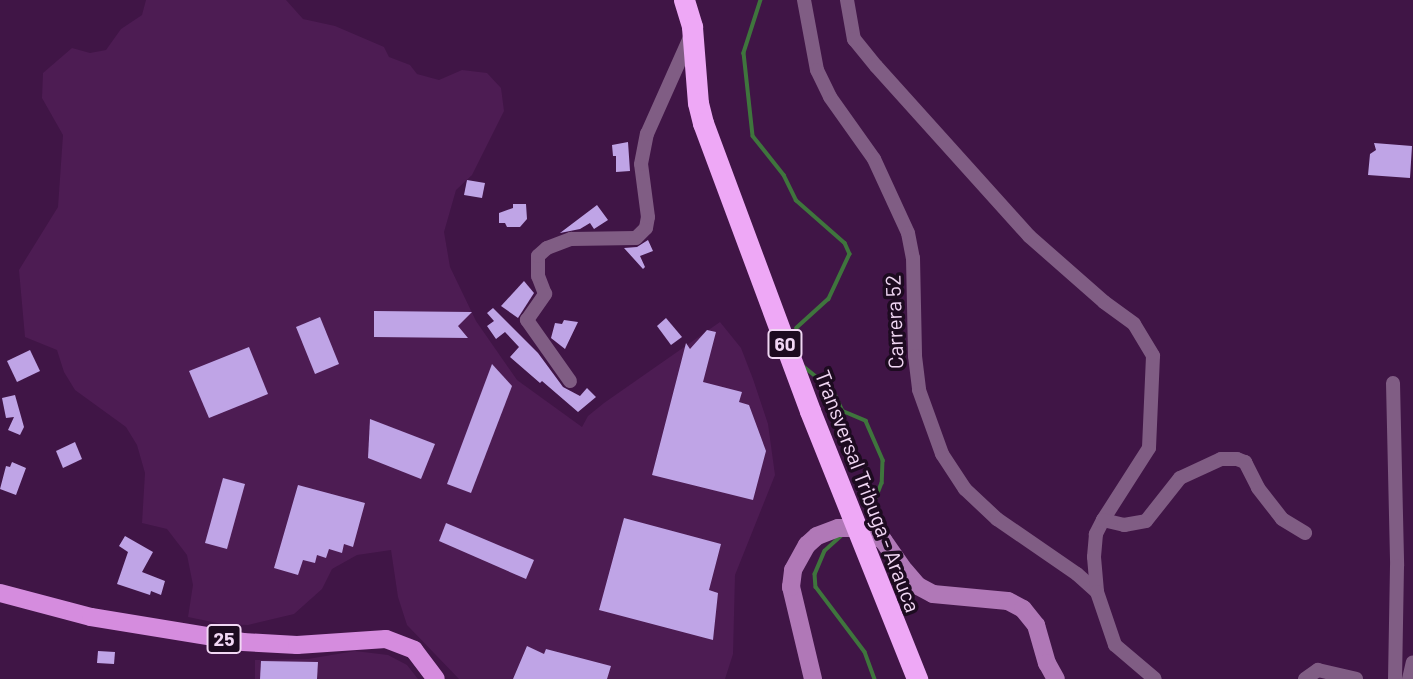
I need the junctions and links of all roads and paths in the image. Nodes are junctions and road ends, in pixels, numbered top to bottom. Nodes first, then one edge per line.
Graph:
1 (684, 0) edge
2 (804, 0) edge
3 (847, 0) edge
4 (692, 34) junction
5 (570, 381) dead end
6 (1393, 383) dead end
7 (1103, 520) junction
8 (857, 528) junction
9 (1305, 533) dead end
10 (0, 593) edge
11 (1097, 593) junction
12 (1413, 662) edge
13 (436, 679) edge
14 (813, 679) edge
15 (917, 679) edge
16 (1056, 679) edge
17 (1155, 679) edge
18 (1305, 679) edge
19 (1356, 679) edge
20 (1395, 679) edge
21 (1409, 679) edge

1 - 4 highway, Transversal Tribuga - Arauca / 60
2 - 11 street, Carrera 52
3 - 7 street
4 - 5 street
4 - 8 highway, Transversal Tribuga - Arauca / 60
6 - 20 street
7 - 9 street
7 - 11 street
8 - 14 main road
8 - 15 highway, Transversal Tribuga - Arauca / 60
8 - 16 main road
10 - 13 main road, 25
11 - 17 street
12 - 21 street
18 - 19 street

